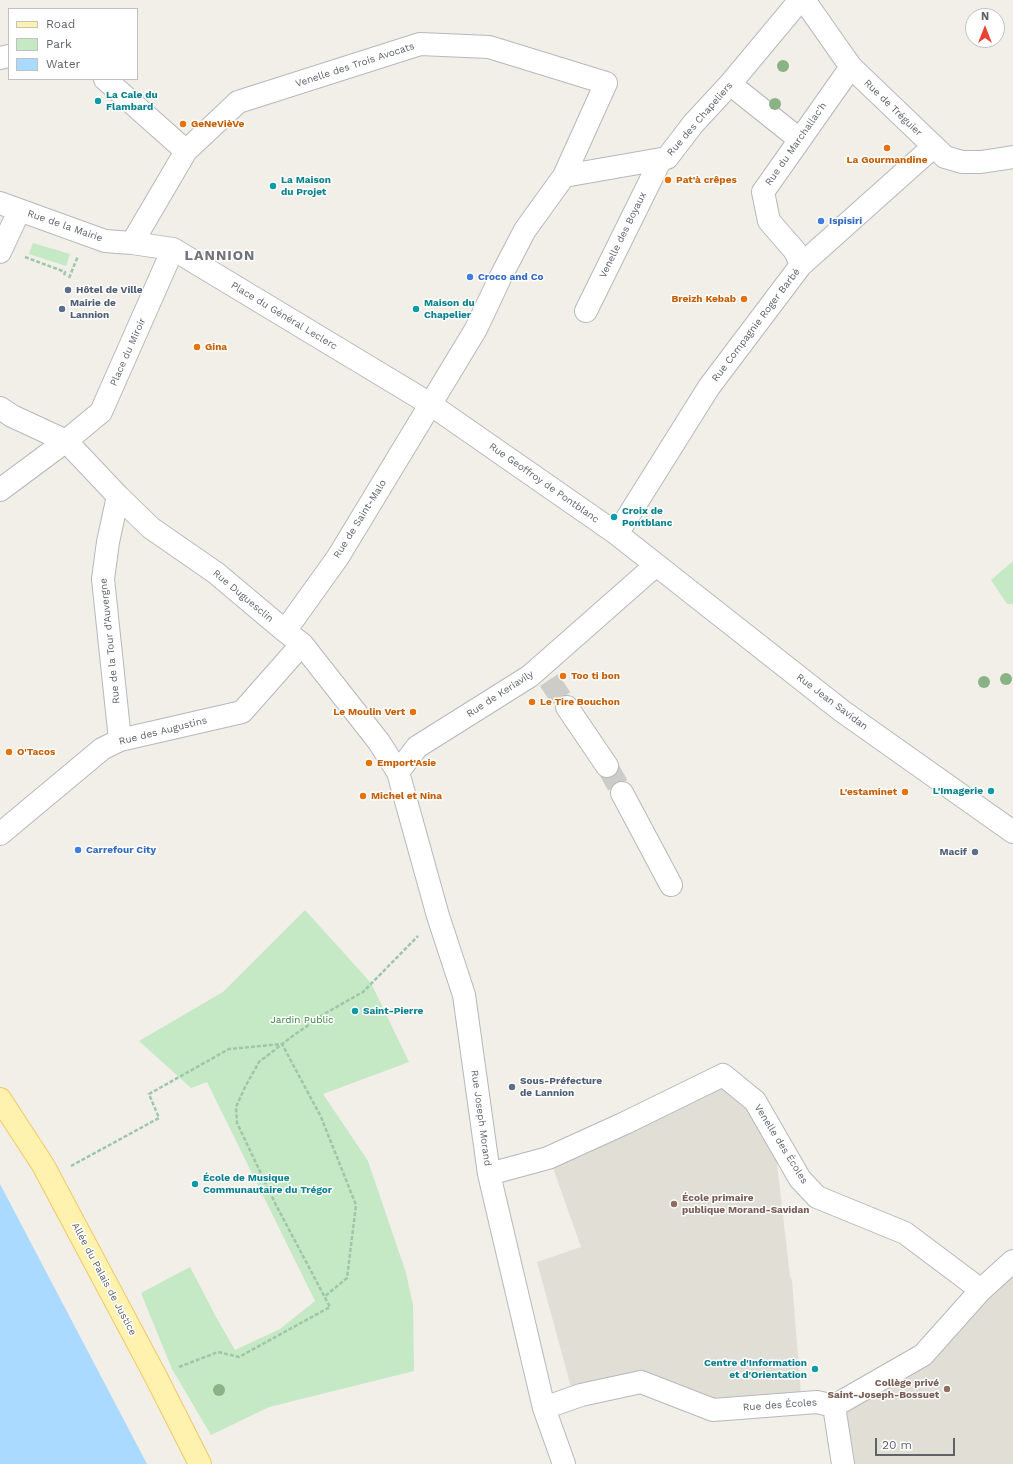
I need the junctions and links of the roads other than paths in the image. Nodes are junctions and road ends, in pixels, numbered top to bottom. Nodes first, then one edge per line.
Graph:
1 (800, 0) edge
2 (804, 0) edge
3 (851, 67) junction
4 (106, 80) edge
5 (730, 84) junction
6 (799, 139) junction
7 (933, 147) junction
8 (186, 151) junction
9 (1013, 157) edge
10 (661, 159) junction
11 (564, 176) junction
12 (9, 207) edge
13 (132, 243) junction
14 (173, 250) junction
15 (0, 252) edge
16 (802, 265) junction
17 (586, 311) dead end
18 (430, 404) junction
19 (0, 408) edge
20 (66, 442) junction
21 (0, 490) edge
22 (118, 496) junction
23 (617, 534) junction
24 (656, 565) junction
25 (294, 638) junction
26 (567, 707) tunnel mouth
27 (120, 740) junction
28 (607, 766) tunnel mouth
29 (398, 772) junction
30 (622, 793) tunnel mouth
31 (1013, 832) edge
32 (0, 834) edge
33 (671, 885) dead end
34 (0, 1099) edge
35 (489, 1174) junction
36 (1013, 1261) edge
37 (981, 1290) junction
38 (834, 1406) junction
39 (544, 1408) junction
40 (200, 1464) edge
41 (564, 1464) edge
42 (844, 1464) edge

1 - 5 street, Rue des Chapeliers
2 - 3 street, Rue de Tréguier
3 - 6 street, Rue du Marchallac'h
3 - 7 street, Rue de Tréguier
4 - 8 street
5 - 6 street
5 - 10 street, Rue des Chapeliers
6 - 16 street, Rue du Marchallac'h
7 - 9 street, Rue de Tréguier
7 - 16 street, Rue Compagnie Roger Barbé
8 - 11 street, Venelle des Trois Avocats
8 - 13 street, Venelle des Trois Avocats
10 - 11 street, Rue des Chapeliers
10 - 17 street, Venelle des Boyaux
11 - 18 street
12 - 13 street, Rue de la Mairie
12 - 15 street
13 - 14 street, Place du Général Leclerc
14 - 18 street, Place du Général Leclerc
14 - 20 street, Place du Miroir
16 - 23 street, Rue Compagnie Roger Barbé
18 - 23 street, Rue Geoffroy de Pontblanc
18 - 25 street, Rue de Saint-Malo
19 - 20 street
20 - 21 street, Place du Miroir
20 - 22 street, Rue Duguesclin
22 - 25 street, Rue Duguesclin
22 - 27 street, Rue de la Tour d'Auvergne
23 - 24 street, Rue Geoffroy de Pontblanc
24 - 29 street, Rue de Keriavily
24 - 31 street, Rue Jean Savidan
25 - 27 street, Rue des Augustins
25 - 29 street, Rue Duguesclin
26 - 28 street
27 - 32 street, Rue des Augustins
29 - 35 street, Rue Joseph Morand
30 - 33 street
34 - 40 main road, Allée du Palais de Justice
35 - 37 street, Venelle des Écoles
35 - 39 street, Rue Joseph Morand
36 - 37 street
37 - 38 street
38 - 39 street, Rue des Écoles
38 - 42 street
39 - 41 street, Rue Joseph Morand

